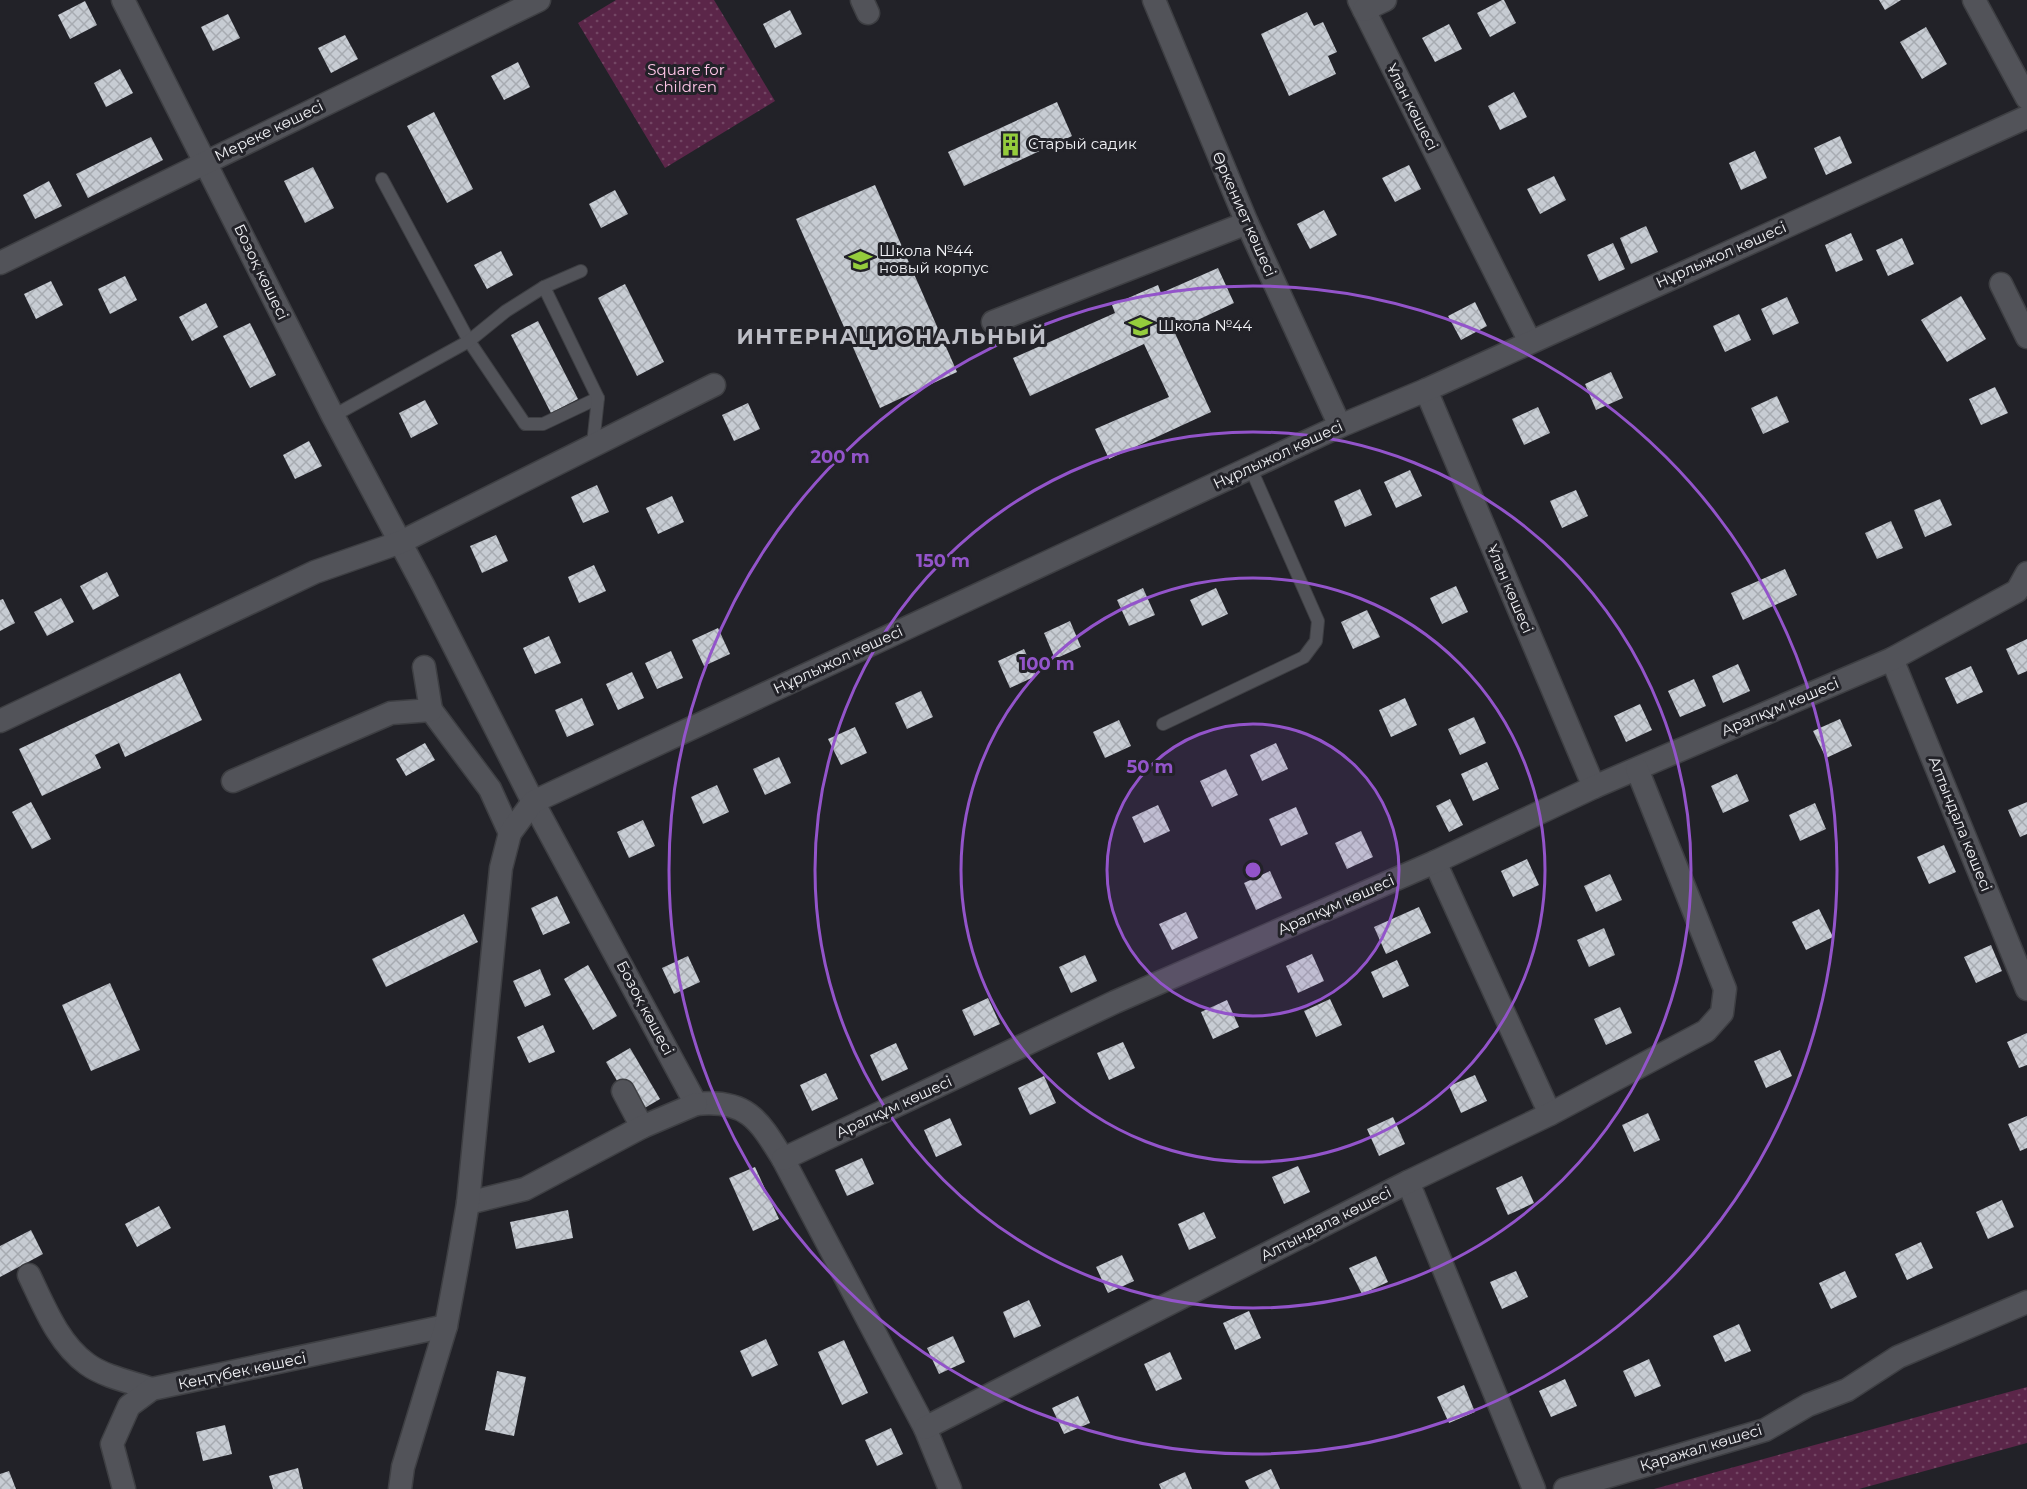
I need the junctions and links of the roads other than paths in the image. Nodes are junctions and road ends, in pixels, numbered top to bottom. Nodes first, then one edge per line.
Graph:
1 (123, 0) edge
2 (539, 0) edge
3 (1154, 0) edge
4 (1385, 0) edge
5 (1974, 0) edge
6 (1361, 5) edge
7 (2026, 93) edge
8 (2027, 117) edge
9 (206, 161) junction
10 (382, 179) dead end
11 (1247, 223) junction
12 (0, 263) edge
13 (581, 271) dead end
14 (2001, 284) dead end
15 (544, 287) junction
16 (993, 322) dead end
17 (2027, 337) edge
18 (470, 341) junction
19 (1530, 342) junction
20 (714, 385) dead end
21 (1426, 390) junction
22 (598, 398) junction
23 (333, 416) junction
24 (1340, 426) junction
25 (593, 444) junction
26 (1251, 468) junction
27 (401, 542) junction
28 (2024, 583) edge
29 (1892, 658) junction
30 (424, 667) dead end
31 (430, 710) junction
32 (0, 722) edge
33 (1163, 724) dead end
34 (1637, 769) junction
35 (233, 781) dead end
36 (1594, 787) junction
37 (533, 802) junction
38 (510, 834) junction
39 (1435, 862) junction
40 (2027, 989) edge
41 (623, 1091) dead end
42 (696, 1104) junction
43 (1550, 1114) junction
44 (642, 1127) junction
45 (783, 1159) junction
46 (1408, 1182) junction
47 (468, 1203) junction
48 (29, 1275) dead end
49 (2027, 1302) edge
50 (446, 1326) junction
51 (152, 1389) junction
52 (926, 1428) junction
53 (123, 1489) edge
54 (400, 1489) edge
55 (950, 1489) edge
56 (1534, 1489) edge
57 (1565, 1489) edge

1 - 9 street, Бозоқ көшесі
2 - 9 street, Мереке көшесі
3 - 11 street, Өркениет көшесі
4 - 6 street
5 - 7 street
6 - 19 street, Ұлан көшесі
8 - 19 street, Нұрлыжол көшесі
9 - 12 street, Мереке көшесі
9 - 23 street, Бозоқ көшесі
10 - 18 lane
11 - 16 street
11 - 24 street, Өркениет көшесі
13 - 15 lane
14 - 17 street
15 - 18 lane
15 - 22 lane
18 - 22 lane
18 - 23 lane
19 - 21 street, Нұрлыжол көшесі
20 - 25 street
21 - 24 street, Нұрлыжол көшесі
21 - 36 street, Ұлан көшесі
22 - 25 lane
23 - 27 street, Бозоқ көшесі
24 - 26 street, Нұрлыжол көшесі
25 - 27 street
26 - 33 lane
26 - 37 street, Нұрлыжол көшесі
27 - 32 street
27 - 37 street, Бозоқ көшесі
28 - 29 street, Аралқұм көшесі
29 - 34 street, Аралқұм көшесі
29 - 40 street, Алтындала көшесі
30 - 31 street
31 - 35 street
31 - 38 street
34 - 36 street, Аралқұм көшесі
34 - 43 street, Алтындала көшесі
36 - 39 street, Аралқұм көшесі
37 - 38 street
37 - 42 street, Бозоқ көшесі
38 - 47 street
39 - 43 street
39 - 45 street, Аралқұм көшесі
41 - 44 street
42 - 44 street
42 - 45 street
43 - 46 street, Алтындала көшесі
44 - 47 street
45 - 52 street
46 - 52 street, Алтындала көшесі
46 - 56 street
47 - 50 street
48 - 51 street
49 - 57 street, Қаражал көшесі
50 - 51 street, Кеңтүбек көшесі
50 - 54 street
51 - 53 street, Кеңтүбек көшесі
52 - 55 street

